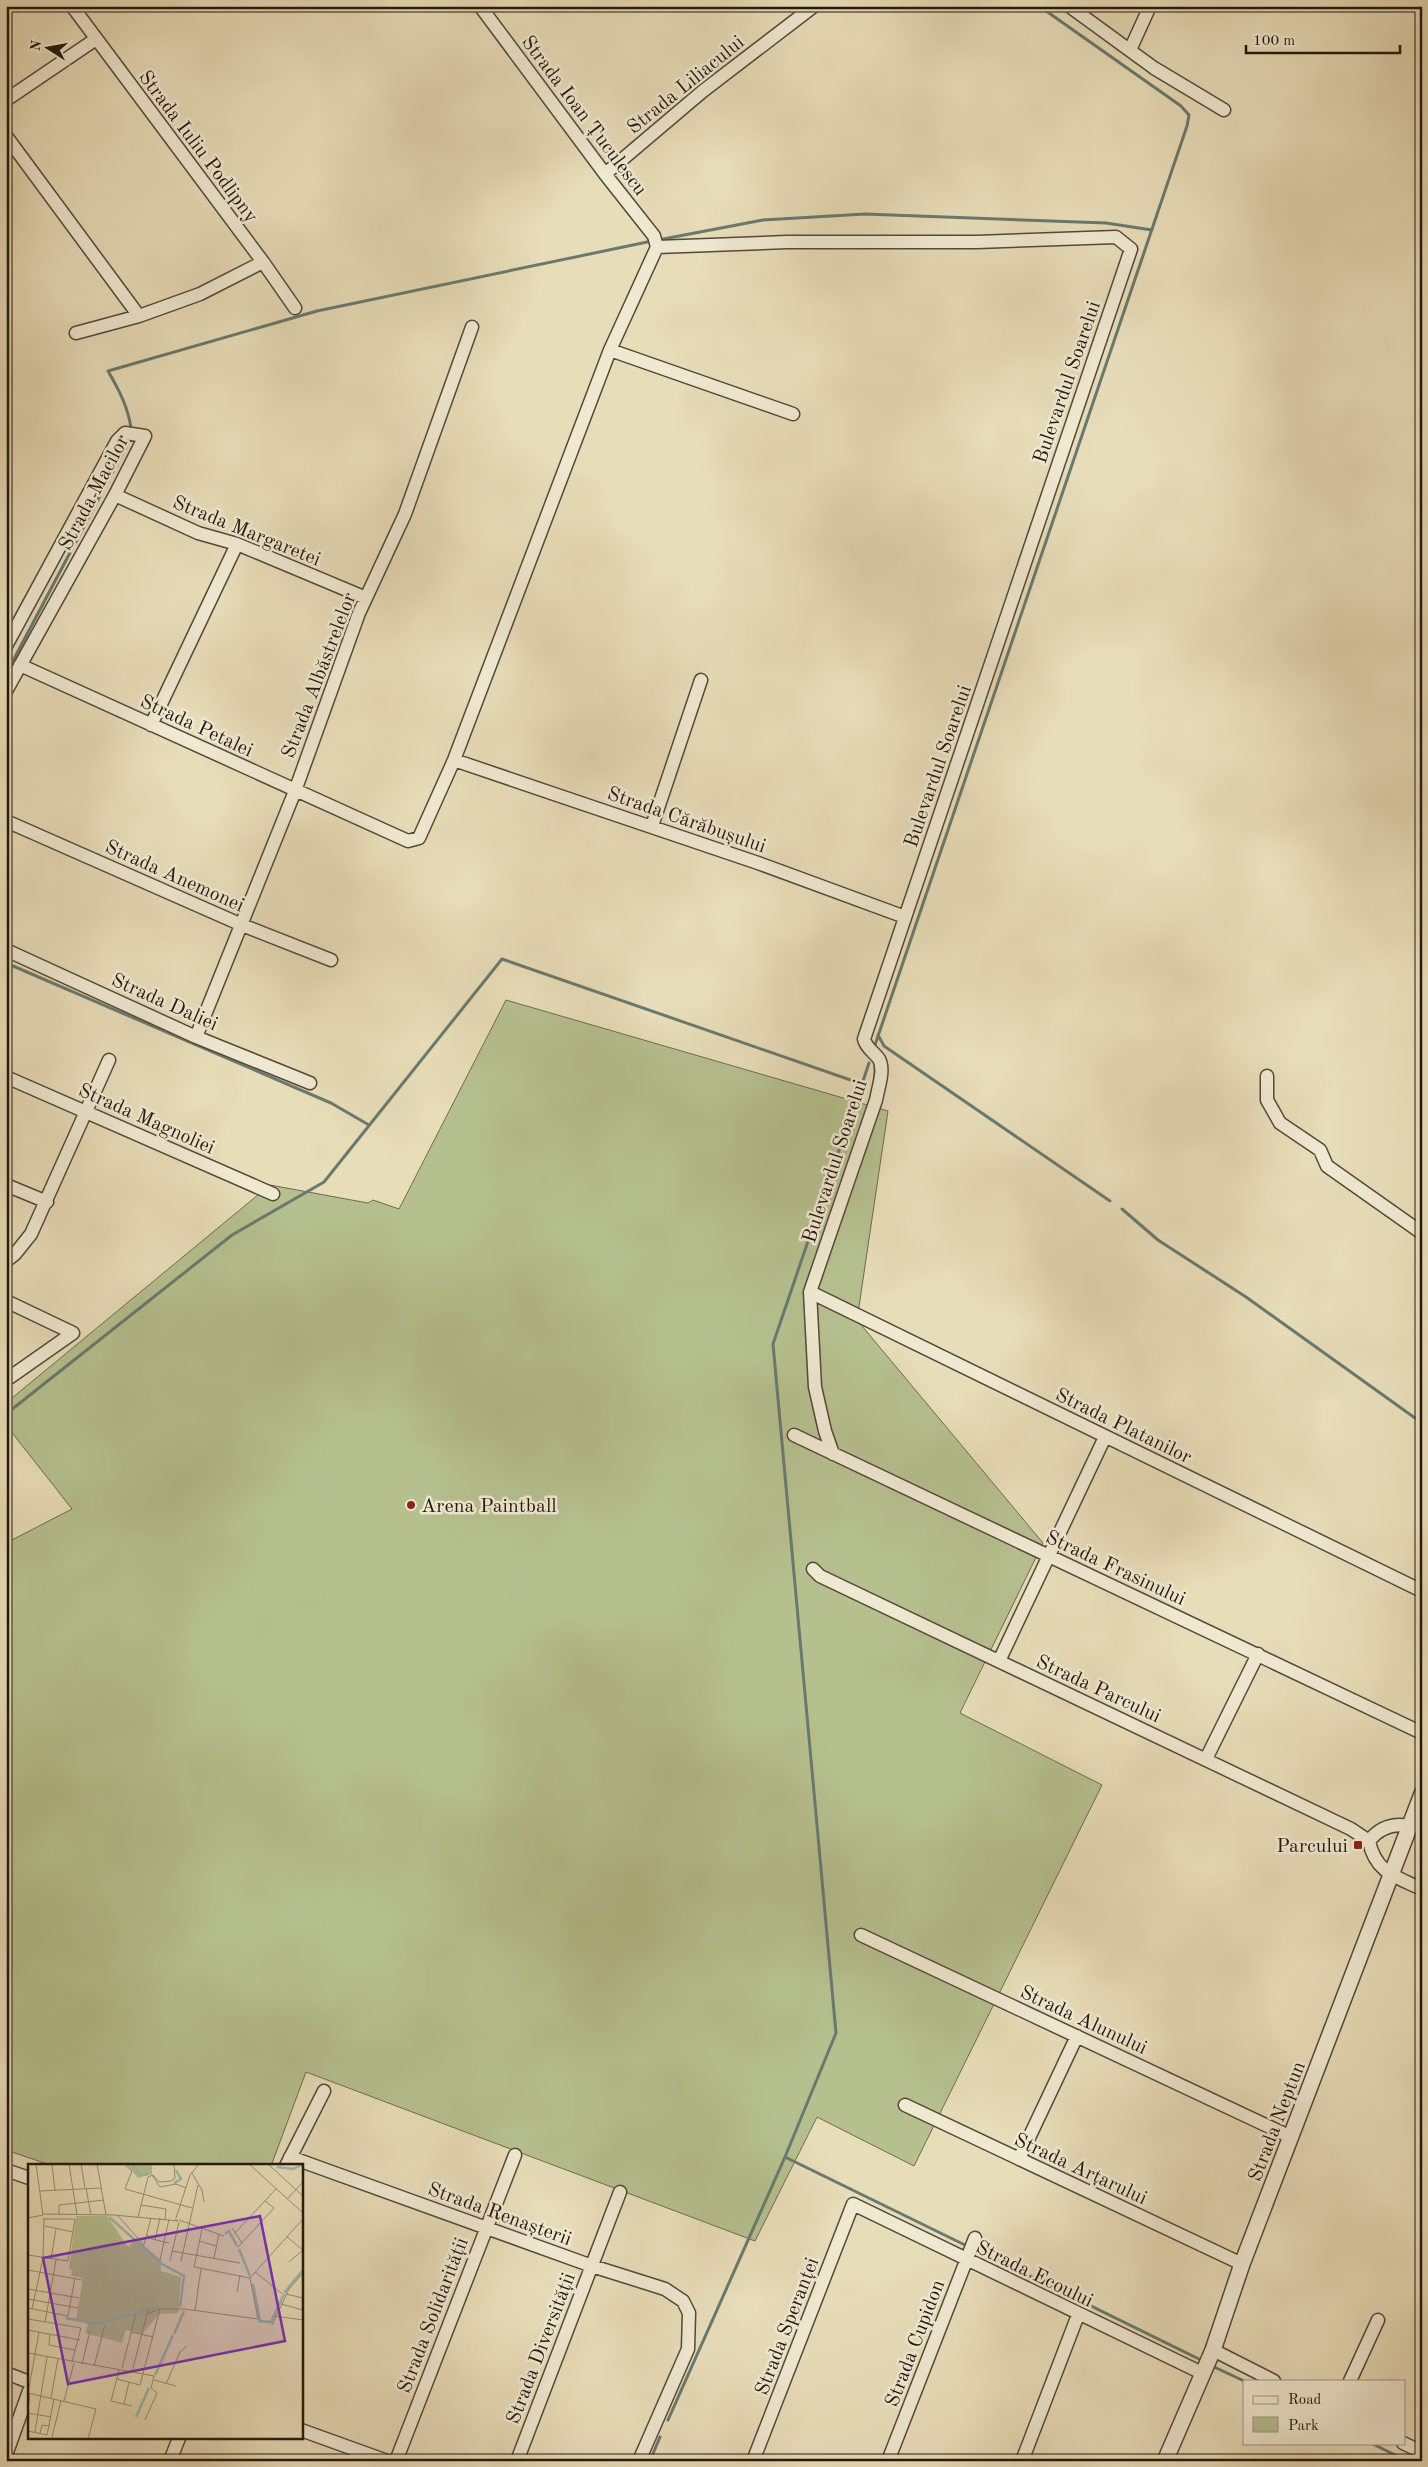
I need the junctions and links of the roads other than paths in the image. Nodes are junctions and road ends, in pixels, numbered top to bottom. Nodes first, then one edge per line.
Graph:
1 (72, 6) edge
2 (480, 6) edge
3 (814, 6) edge
4 (1069, 6) edge
5 (1150, 6) edge
6 (96, 40) junction
7 (1130, 50) junction
8 (6, 100) edge
9 (1224, 110) dead end
10 (6, 136) edge
11 (605, 174) junction
12 (657, 248) junction
13 (263, 262) junction
14 (294, 308) dead end
15 (139, 316) junction
16 (472, 327) dead end
17 (76, 333) dead end
18 (610, 350) junction
19 (793, 414) dead end
20 (115, 495) junction
21 (237, 544) junction
22 (366, 598) junction
23 (6, 646) edge
24 (20, 665) junction
25 (701, 680) dead end
26 (6, 691) edge
27 (151, 725) junction
28 (454, 760) junction
29 (295, 791) junction
30 (6, 821) edge
31 (652, 826) junction
32 (905, 917) junction
33 (242, 925) junction
34 (6, 950) edge
35 (331, 960) dead end
36 (196, 1037) junction
37 (109, 1060) dead end
38 (1267, 1076) dead end
39 (6, 1077) edge
40 (310, 1083) dead end
41 (87, 1112) junction
42 (6, 1184) edge
43 (273, 1194) dead end
44 (47, 1202) junction
45 (1422, 1233) edge
46 (6, 1260) edge
47 (810, 1292) junction
48 (6, 1301) edge
49 (6, 1380) edge
50 (794, 1436) dead end
51 (1105, 1437) junction
52 (833, 1454) junction
53 (1048, 1556) junction
54 (813, 1569) dead end
55 (1422, 1591) edge
56 (1258, 1654) junction
57 (999, 1661) junction
58 (1422, 1733) edge
59 (1206, 1759) junction
60 (1422, 1794) edge
61 (1409, 1826) junction
62 (1369, 1841) junction
63 (1391, 1874) junction
64 (1422, 1889) edge
65 (861, 1935) dead end
66 (1076, 2036) junction
67 (324, 2091) dead end
68 (905, 2106) dead end
69 (1291, 2137) junction
70 (515, 2155) dead end
71 (1019, 2159) junction
72 (288, 2161) edge
73 (302, 2166) edge
74 (6, 2170) edge
75 (28, 2178) edge
76 (620, 2192) dead end
77 (853, 2204) joint
78 (487, 2228) junction
79 (970, 2249) junction
80 (1242, 2264) junction
81 (592, 2266) junction
82 (1078, 2315) junction
83 (1378, 2320) dead end
84 (1207, 2362) junction
85 (6, 2374) edge
86 (1270, 2380) edge
87 (1350, 2380) edge
88 (28, 2382) edge
89 (28, 2394) edge
90 (302, 2430) edge
91 (178, 2440) edge
92 (1405, 2444) edge
93 (1422, 2452) edge
94 (6, 2454) edge
95 (170, 2461) edge
96 (387, 2461) edge
97 (396, 2461) edge
98 (516, 2461) edge
99 (639, 2461) edge
100 (753, 2461) edge
101 (888, 2461) edge
102 (1022, 2461) edge
103 (1165, 2461) edge

1 - 6 street, Strada Iuliu Podlipny
2 - 11 street, Strada Ioan Țuculescu
3 - 11 street, Strada Liliacului
4 - 7 street
5 - 7 street
6 - 8 street
6 - 13 street, Strada Iuliu Podlipny
7 - 9 street
10 - 15 street
11 - 12 street, Strada Ioan Țuculescu
12 - 18 street
12 - 32 street, Bulevardul Soarelui
13 - 14 street, Strada Iuliu Podlipny
13 - 15 street
15 - 17 street
16 - 22 street, Strada Albăstrelelor
18 - 19 street
18 - 28 street
20 - 21 street, Strada Margaretei
20 - 23 street, Strada Macilor
20 - 24 street, Strada Macilor
21 - 22 street, Strada Margaretei
21 - 27 street
22 - 29 street, Strada Albăstrelelor
24 - 26 street, Strada Macilor
24 - 27 street, Strada Petalei
25 - 31 street
27 - 29 street, Strada Petalei
28 - 29 street, Strada Petalei
28 - 31 street, Strada Cărăbușului
29 - 33 street, Strada Albăstrelelor
30 - 33 street, Strada Anemonei
31 - 32 street, Strada Cărăbușului
32 - 47 street, Bulevardul Soarelui
33 - 35 street, Strada Anemonei
33 - 36 street, Strada Albăstrelelor
34 - 36 street, Strada Daliei
36 - 40 street, Strada Daliei
37 - 41 street
38 - 45 street
39 - 41 street, Strada Magnoliei
41 - 43 street, Strada Magnoliei
41 - 44 street
42 - 44 street
44 - 46 street
47 - 51 street, Strada Platanilor
47 - 52 street
48 - 49 street
50 - 52 street, Strada Frasinului
51 - 53 street
51 - 55 street, Strada Platanilor
52 - 53 street, Strada Frasinului
53 - 56 street, Strada Frasinului
53 - 57 street
54 - 57 street, Strada Parcului
56 - 58 street, Strada Frasinului
56 - 59 street
57 - 59 street, Strada Parcului
59 - 62 street, Strada Parcului
60 - 61 street, Strada Neptun
61 - 62 street
61 - 63 street, Strada Neptun
62 - 63 street
63 - 64 street
63 - 69 street, Strada Neptun
65 - 66 street, Strada Alunului
66 - 69 street, Strada Alunului
66 - 71 street
67 - 72 street
68 - 71 street, Strada Arțarului
69 - 80 street, Strada Neptun
70 - 78 street, Strada Solidarității
71 - 80 street, Strada Arțarului
73 - 78 street, Strada Renașterii
74 - 75 street
76 - 81 street, Strada Diversității
77 - 79 street, Strada Ecoului
77 - 100 street, Strada Speranței
78 - 81 street, Strada Renașterii
78 - 97 street, Strada Solidarității
79 - 82 street, Strada Ecoului
79 - 101 street, Strada Cupidon
80 - 84 street, Strada Neptun
81 - 98 street, Strada Diversității
81 - 99 street, Strada Renașterii
82 - 84 street, Strada Ecoului
82 - 102 street
83 - 87 street
84 - 86 street, Strada Ecoului
84 - 103 street, Strada Neptun
85 - 88 street
89 - 94 street
90 - 96 street
91 - 95 street
92 - 93 street

